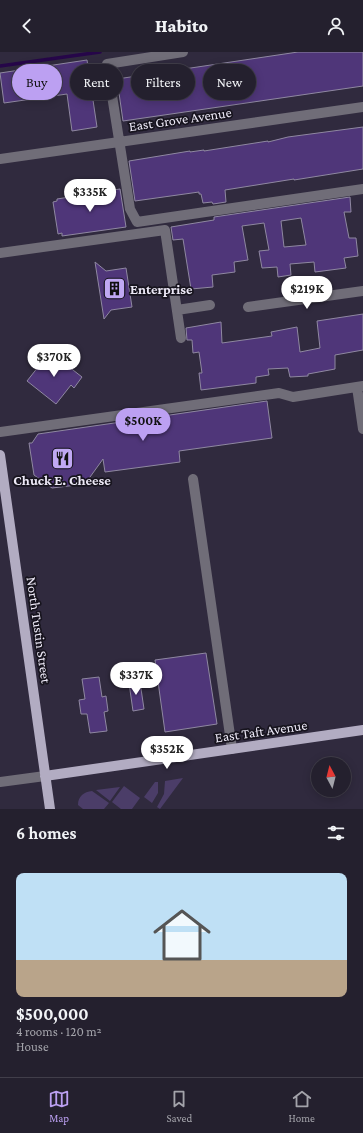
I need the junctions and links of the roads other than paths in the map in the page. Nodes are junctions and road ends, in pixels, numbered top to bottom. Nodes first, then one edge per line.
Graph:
1 (183, 52) edge
2 (363, 107) edge
3 (119, 142) junction
4 (0, 159) edge
5 (363, 189) edge
6 (0, 253) edge
7 (363, 291) edge
8 (210, 305) dead end
9 (248, 307) dead end
10 (177, 310) junction
11 (181, 338) dead end
12 (360, 387) edge
13 (363, 429) edge
14 (0, 432) edge
15 (0, 455) edge
16 (194, 479) dead end
17 (363, 730) edge
18 (232, 749) junction
19 (45, 776) junction
20 (0, 782) edge
21 (50, 809) edge

1 - 3 street
2 - 3 street, East Grove Avenue
3 - 4 street, East Grove Avenue
3 - 5 street
6 - 10 street
7 - 9 street
8 - 10 street
10 - 11 street
12 - 13 street
12 - 14 street
15 - 19 main road, North Tustin Street
16 - 18 street
17 - 18 main road, East Taft Avenue
18 - 19 main road, East Taft Avenue
19 - 20 street
19 - 21 main road, North Tustin Street

